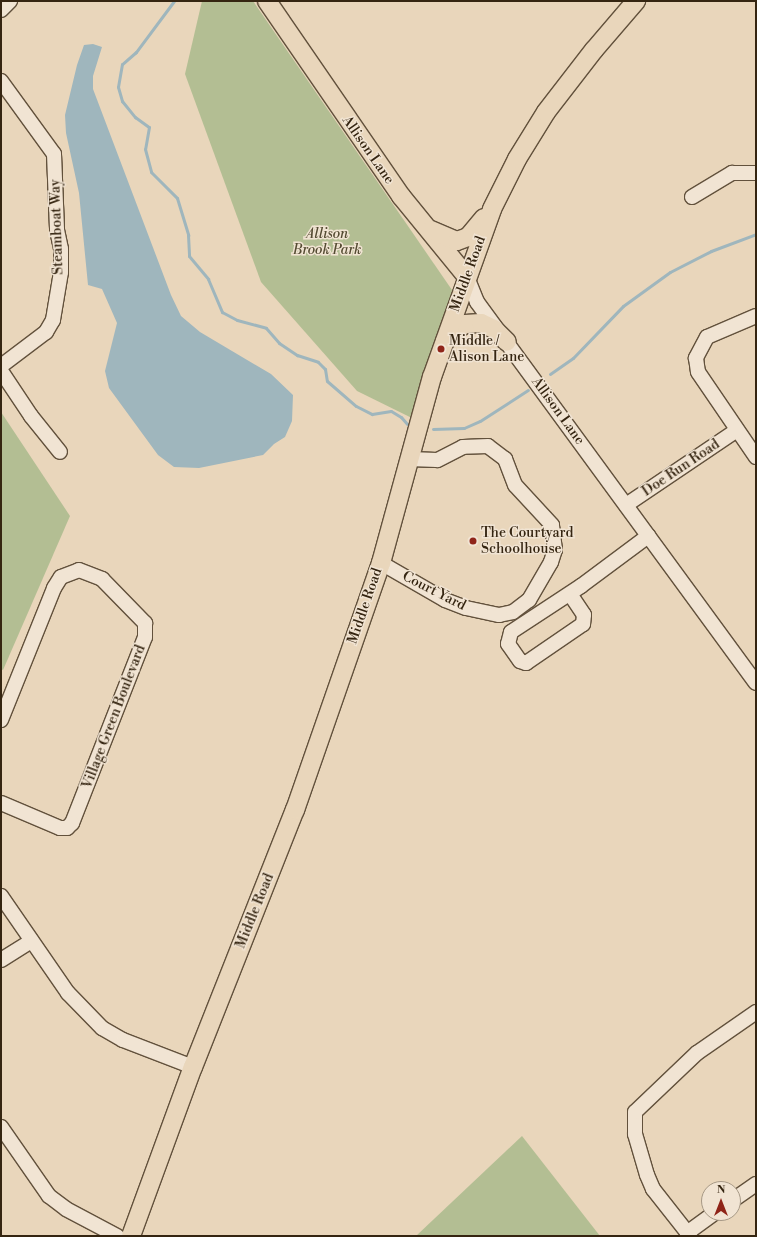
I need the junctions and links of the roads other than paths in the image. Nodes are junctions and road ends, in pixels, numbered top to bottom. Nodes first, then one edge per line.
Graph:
1 (267, 1) edge
2 (636, 1) edge
3 (1, 81) edge
4 (756, 173) edge
5 (692, 197) dead end
6 (492, 209) junction
7 (430, 229) junction
8 (466, 277) junction
9 (756, 316) edge
10 (507, 342) junction
11 (443, 345) junction
12 (1, 366) edge
13 (1, 371) edge
14 (737, 430) junction
15 (60, 452) dead end
16 (756, 457) edge
17 (409, 459) junction
18 (626, 505) junction
19 (648, 536) junction
20 (381, 563) junction
21 (570, 594) junction
22 (756, 683) edge
23 (1, 720) edge
24 (1, 803) edge
25 (1, 896) edge
26 (32, 941) junction
27 (1, 960) edge
28 (756, 1012) edge
29 (193, 1067) junction
30 (1, 1127) edge
31 (756, 1184) edge
32 (741, 1194) edge
33 (705, 1221) edge
34 (688, 1234) edge
35 (117, 1236) edge
36 (131, 1236) edge

1 - 7 main road, Allison Lane
2 - 6 main road, Middle Road
3 - 12 street, Steamboat Way
4 - 5 street
6 - 7 main road
6 - 8 main road, Middle Road
7 - 8 main road, Allison Lane
8 - 10 street, Allison Lane
8 - 11 main road, Middle Road
9 - 14 street
10 - 11 main road
10 - 18 street, Allison Lane
11 - 17 main road, Middle Road
13 - 15 street
14 - 16 street
14 - 18 street, Doe Run Road
17 - 20 main road, Middle Road
17 - 20 street, Court Yard
18 - 19 street, Allison Lane
19 - 21 street
19 - 22 street, Allison Lane
20 - 29 main road, Middle Road
21 - 21 street
23 - 24 street, Village Green Boulevard
25 - 26 street
26 - 27 street
26 - 29 street
28 - 34 street
29 - 36 main road, Middle Road
30 - 35 street
31 - 32 street
33 - 34 street

